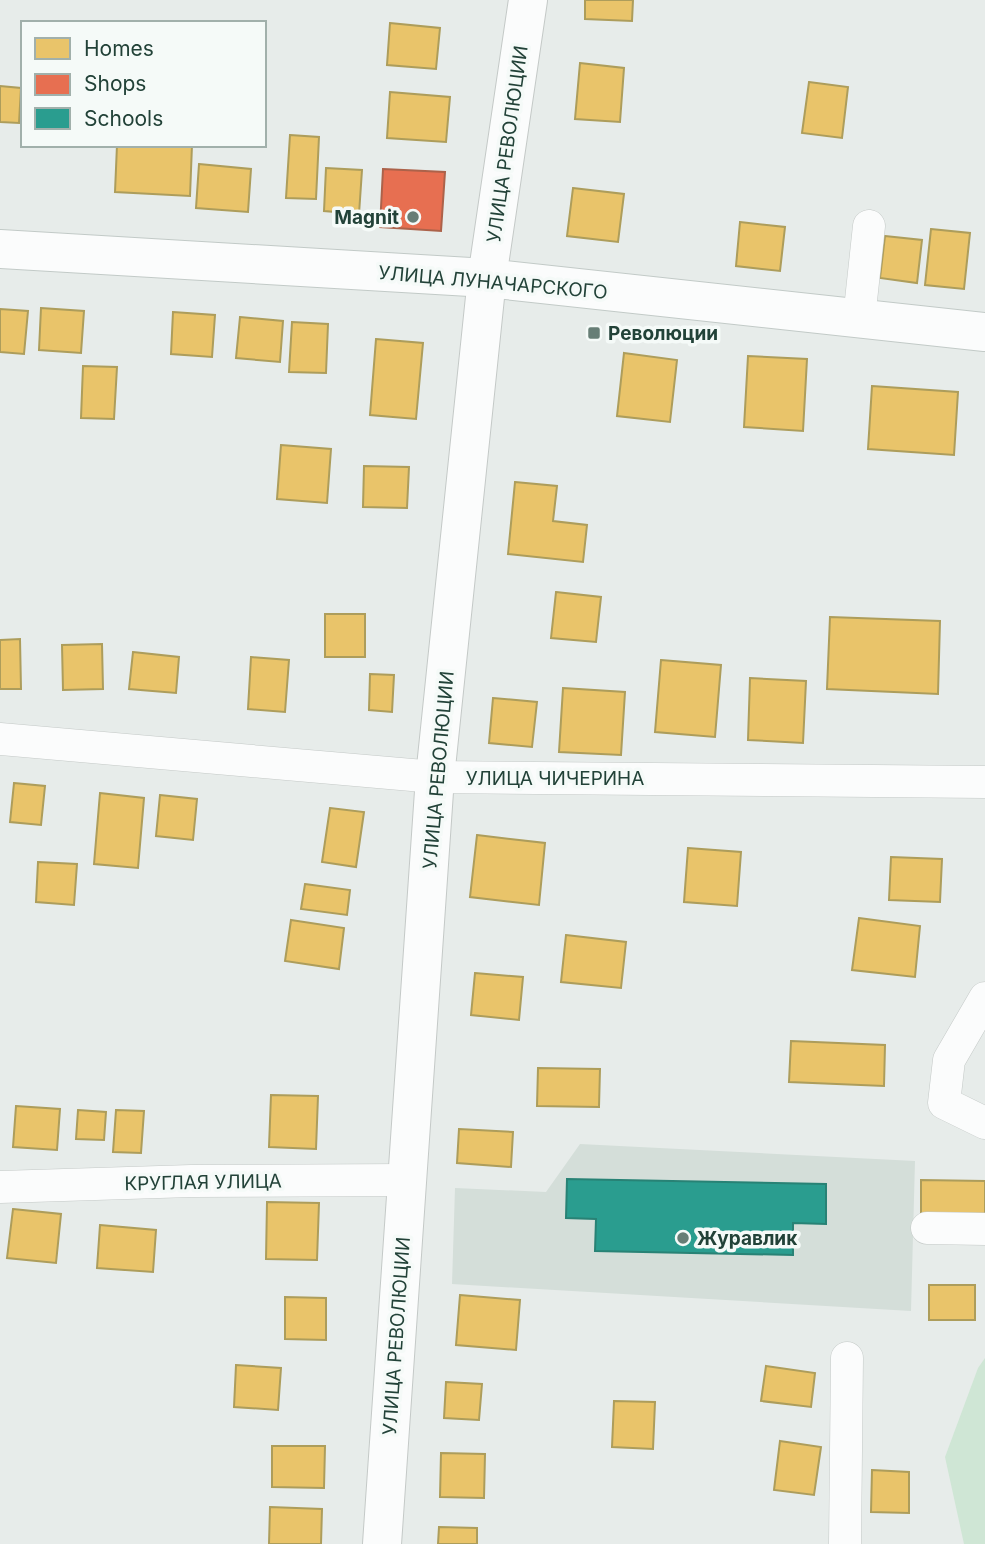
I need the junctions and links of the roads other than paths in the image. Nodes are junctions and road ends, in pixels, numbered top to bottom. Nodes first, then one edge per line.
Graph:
1 (528, 0) edge
2 (869, 226) dead end
3 (0, 249) edge
4 (487, 278) junction
5 (859, 319) junction
6 (985, 332) edge
7 (0, 739) edge
8 (435, 777) junction
9 (985, 782) edge
10 (985, 998) edge
11 (985, 1124) edge
12 (407, 1180) junction
13 (0, 1187) edge
14 (927, 1228) dead end
15 (985, 1229) edge
16 (846, 1358) dead end
17 (382, 1544) edge
18 (845, 1544) edge

1 - 4 street, УЛИЦА РЕВОЛЮЦИИ
2 - 5 street
3 - 4 street, УЛИЦА ЛУНАЧАРСКОГО
4 - 5 street, УЛИЦА ЛУНАЧАРСКОГО
4 - 8 street, УЛИЦА РЕВОЛЮЦИИ
5 - 6 street, УЛИЦА ЛУНАЧАРСКОГО
7 - 8 street, УЛИЦА ЧИЧЕРИНА
8 - 9 street, УЛИЦА ЧИЧЕРИНА
8 - 12 street, УЛИЦА РЕВОЛЮЦИИ
10 - 11 street
12 - 13 street, КРУГЛАЯ УЛИЦА
12 - 17 street, УЛИЦА РЕВОЛЮЦИИ
14 - 15 street
16 - 18 street

